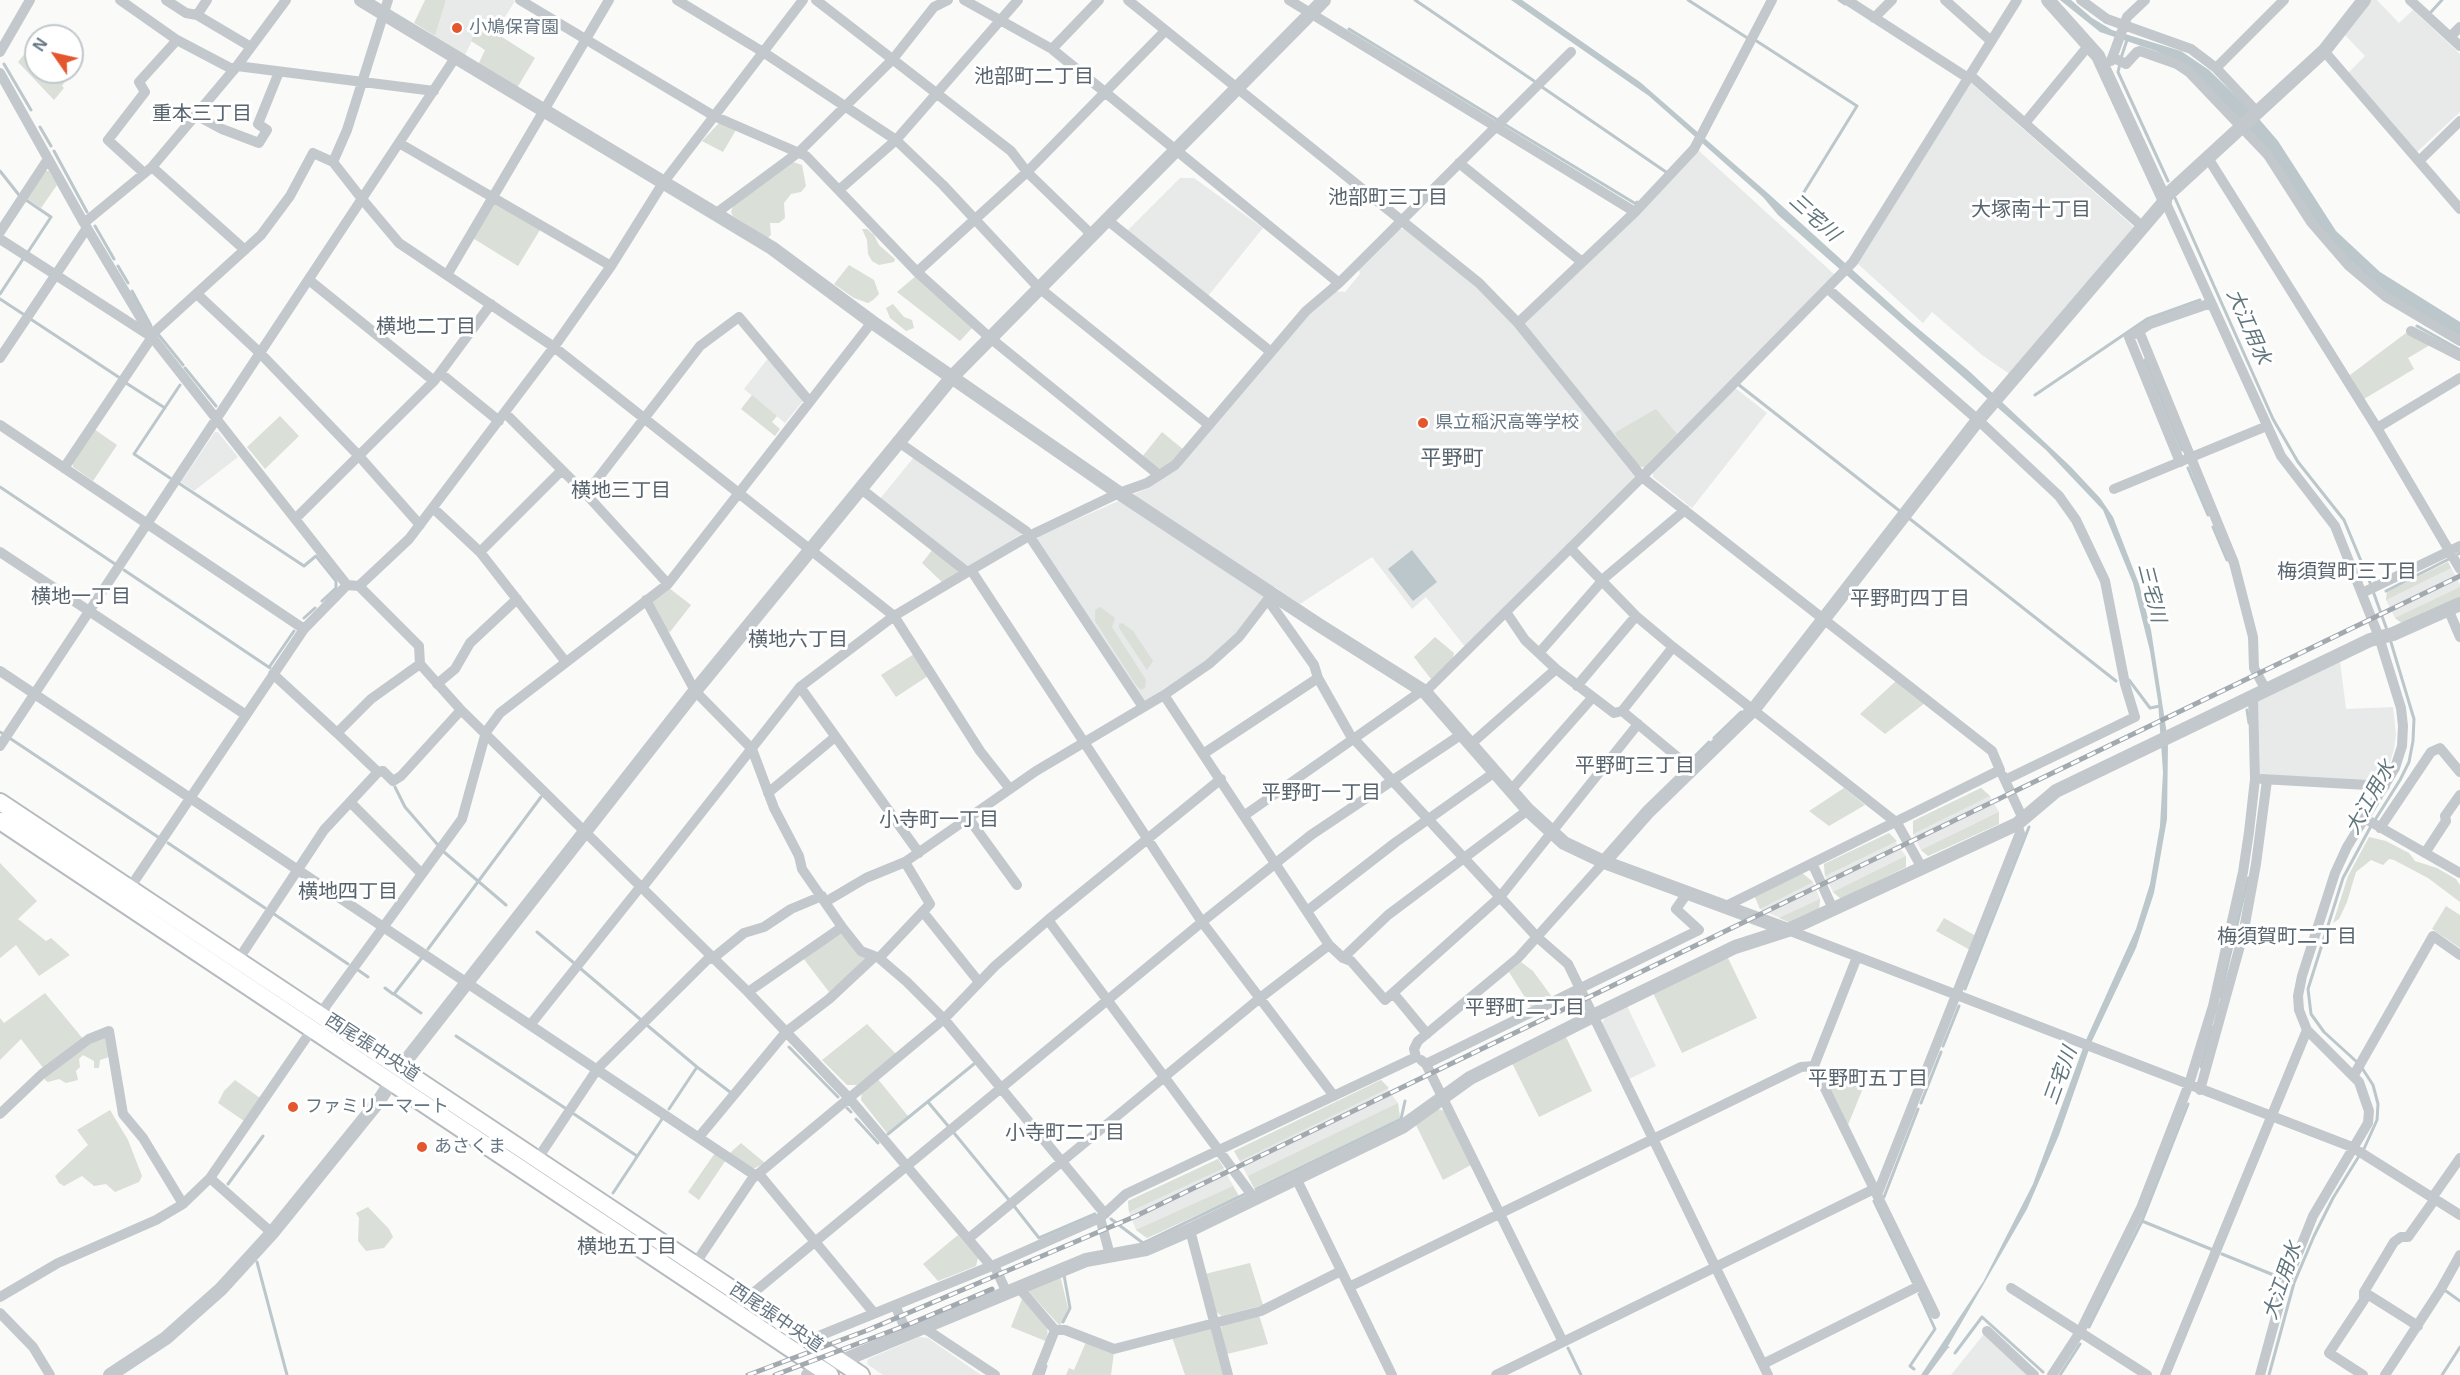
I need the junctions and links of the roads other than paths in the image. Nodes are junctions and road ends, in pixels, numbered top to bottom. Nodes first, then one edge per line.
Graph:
1 (30, 0) edge
2 (166, 0) edge
3 (207, 0) edge
4 (286, 0) edge
5 (361, 0) edge
6 (388, 0) edge
7 (520, 0) edge
8 (609, 0) edge
9 (677, 0) edge
10 (803, 0) edge
11 (816, 0) edge
12 (948, 0) edge
13 (964, 0) edge
14 (1018, 0) edge
15 (1099, 0) edge
16 (1289, 0) edge
17 (1324, 0) edge
18 (1329, 0) edge
19 (1772, 0) edge
20 (1847, 0) edge
21 (1892, 0) edge
22 (1945, 0) edge
23 (2017, 0) edge
24 (2048, 0) edge
25 (2081, 0) edge
26 (2145, 0) edge
27 (2364, 0) edge
28 (2410, 0) edge
29 (122, 1) edge
30 (1135, 2) edge
31 (2277, 2) edge
32 (1311, 13) junction
33 (196, 15) junction
34 (382, 15) junction
35 (1874, 18) junction
36 (1000, 21) junction
37 (2124, 26) junction
38 (2460, 27) edge
39 (1164, 32) junction
40 (2450, 37) junction
41 (586, 39) junction
42 (177, 40) junction
43 (1991, 41) junction
44 (2089, 45) junction
45 (2460, 46) edge
46 (251, 47) junction
47 (1052, 49) junction
48 (2324, 51) junction
49 (0, 52) edge
50 (763, 52) junction
51 (1571, 52) dead end
52 (455, 58) junction
53 (893, 58) junction
54 (2115, 62) junction
55 (235, 68) junction
56 (2216, 68) junction
57 (279, 72) junction
58 (0, 73) edge
59 (1969, 76) junction
60 (361, 81) junction
61 (1237, 87) junction
62 (434, 91) junction
63 (1106, 92) junction
64 (937, 93) junction
65 (845, 106) junction
66 (542, 111) junction
67 (2257, 113) junction
68 (196, 115) junction
69 (714, 116) junction
70 (2460, 122) edge
71 (2025, 123) junction
72 (1496, 126) junction
73 (2244, 126) junction
74 (896, 140) junction
75 (399, 143) junction
76 (1174, 150) junction
77 (799, 152) junction
78 (2208, 158) junction
79 (48, 159) junction
80 (2419, 161) junction
81 (333, 162) junction
82 (1460, 163) junction
83 (148, 170) junction
84 (1027, 172) junction
85 (663, 183) junction
86 (839, 190) junction
87 (492, 197) junction
88 (362, 199) junction
89 (2164, 200) junction
90 (2460, 209) edge
91 (1635, 212) junction
92 (715, 214) junction
93 (1106, 219) junction
94 (974, 220) junction
95 (1401, 222) junction
96 (86, 226) junction
97 (2143, 227) junction
98 (0, 232) edge
99 (1091, 234) junction
100 (0, 239) edge
101 (245, 250) junction
102 (1582, 262) junction
103 (611, 266) junction
104 (917, 272) junction
105 (447, 275) junction
106 (55, 276) junction
107 (309, 280) junction
108 (1339, 284) junction
109 (1038, 287) junction
110 (1828, 289) junction
111 (198, 295) junction
112 (2211, 303) junction
113 (491, 304) junction
114 (872, 322) junction
115 (1518, 323) junction
116 (2139, 331) junction
117 (2411, 331) dead end
118 (152, 336) junction
119 (989, 337) junction
120 (2460, 341) edge
121 (554, 347) junction
122 (1271, 352) junction
123 (260, 353) junction
124 (2460, 356) edge
125 (0, 358) edge
126 (437, 377) junction
127 (951, 377) junction
128 (2460, 378) edge
129 (810, 400) junction
130 (1982, 416) junction
131 (502, 417) junction
132 (645, 418) junction
133 (217, 419) junction
134 (0, 425) edge
135 (1209, 425) junction
136 (2267, 426) junction
137 (2377, 428) junction
138 (897, 441) junction
139 (359, 456) junction
140 (2191, 458) junction
141 (2180, 462) junction
142 (64, 468) junction
143 (562, 470) junction
144 (1159, 475) junction
145 (1642, 477) junction
146 (860, 488) junction
147 (2114, 489) dead end
148 (738, 492) junction
149 (1119, 493) junction
150 (586, 494) junction
151 (433, 508) junction
152 (1685, 510) junction
153 (295, 519) junction
154 (147, 524) junction
155 (420, 525) junction
156 (1029, 536) junction
157 (1570, 548) junction
158 (2455, 548) edge
159 (811, 549) junction
160 (0, 552) edge
161 (480, 552) junction
162 (2460, 568) edge
163 (969, 572) junction
164 (1602, 581) junction
165 (668, 584) junction
166 (347, 585) junction
167 (359, 586) junction
168 (2368, 590) junction
169 (1270, 597) junction
170 (517, 599) junction
171 (646, 600) junction
172 (2454, 607) edge
173 (90, 611) junction
174 (1506, 612) junction
175 (1636, 615) junction
176 (894, 616) junction
177 (1824, 619) junction
178 (304, 629) junction
179 (2385, 636) junction
180 (2460, 637) edge
181 (1673, 647) junction
182 (1539, 653) junction
183 (566, 661) junction
184 (420, 664) junction
185 (1556, 669) junction
186 (0, 671) edge
187 (273, 675) junction
188 (1318, 678) junction
189 (437, 684) junction
190 (1577, 686) junction
191 (800, 687) junction
192 (2266, 690) junction
193 (695, 691) junction
194 (1424, 691) junction
195 (34, 694) junction
196 (1164, 695) junction
197 (2253, 696) junction
198 (1592, 698) junction
199 (1143, 707) junction
200 (1754, 709) junction
201 (461, 710) junction
202 (1622, 711) junction
203 (246, 715) junction
204 (1638, 724) junction
205 (486, 732) junction
206 (337, 733) junction
207 (835, 736) junction
208 (1353, 739) junction
209 (1466, 739) junction
210 (1084, 743) junction
211 (0, 746) edge
212 (752, 749) junction
213 (1203, 754) junction
214 (1692, 769) junction
215 (378, 772) junction
216 (1495, 772) junction
217 (2460, 772) edge
218 (2002, 775) junction
219 (1221, 779) junction
220 (2255, 779) junction
221 (1392, 780) junction
222 (2267, 780) junction
223 (2385, 786) junction
224 (1010, 789) junction
225 (1511, 790) junction
226 (768, 793) junction
227 (2460, 795) edge
228 (190, 798) junction
229 (0, 802) edge
230 (350, 802) junction
231 (1528, 810) junction
232 (1245, 815) junction
233 (969, 819) junction
234 (1428, 819) junction
235 (0, 821) edge
236 (2020, 821) junction
237 (1897, 823) junction
238 (2372, 823) junction
239 (585, 831) junction
240 (1550, 833) junction
241 (1147, 838) junction
242 (919, 853) junction
243 (2425, 853) junction
244 (1464, 858) junction
245 (905, 862) junction
246 (1605, 862) junction
247 (1277, 863) junction
248 (1812, 863) junction
249 (1922, 868) junction
250 (2458, 868) edge
251 (298, 870) junction
252 (422, 874) junction
253 (1017, 885) dead end
254 (641, 887) junction
255 (129, 888) junction
256 (1688, 892) junction
257 (1500, 897) junction
258 (824, 899) junction
259 (1724, 907) junction
260 (1833, 909) junction
261 (1307, 911) junction
262 (923, 912) junction
263 (1048, 920) junction
264 (1202, 921) junction
265 (383, 926) junction
266 (842, 927) junction
267 (1788, 930) junction
268 (1537, 937) junction
269 (1329, 945) junction
270 (2460, 955) edge
271 (1857, 957) junction
272 (711, 958) junction
273 (876, 958) junction
274 (1343, 958) junction
275 (238, 960) junction
276 (467, 982) junction
277 (979, 982) junction
278 (1580, 989) junction
279 (748, 992) junction
280 (1394, 994) junction
281 (1956, 995) junction
282 (1260, 998) junction
283 (1108, 1000) junction
284 (1593, 1016) junction
285 (944, 1019) junction
286 (317, 1021) junction
287 (531, 1024) junction
288 (2307, 1030) junction
289 (786, 1032) junction
290 (1427, 1034) junction
291 (1416, 1057) junction
292 (1426, 1064) junction
293 (1814, 1066) junction
294 (598, 1068) junction
295 (2358, 1068) junction
296 (396, 1074) junction
297 (1164, 1076) junction
298 (2189, 1084) junction
299 (1001, 1088) junction
300 (2200, 1090) junction
301 (1334, 1096) junction
302 (849, 1098) junction
303 (1443, 1098) junction
304 (0, 1114) edge
305 (2273, 1118) junction
306 (699, 1137) junction
307 (1653, 1139) junction
308 (1220, 1150) junction
309 (2358, 1151) junction
310 (538, 1158) junction
311 (2460, 1158) edge
312 (1062, 1162) junction
313 (907, 1166) junction
314 (757, 1175) junction
315 (210, 1178) junction
316 (1296, 1178) junction
317 (1876, 1192) junction
318 (1254, 1198) junction
319 (2433, 1198) junction
320 (183, 1204) junction
321 (1501, 1215) junction
322 (2460, 1215) edge
323 (1103, 1216) junction
324 (1190, 1230) junction
325 (272, 1233) junction
326 (968, 1239) junction
327 (815, 1242) junction
328 (2460, 1255) edge
329 (1110, 1256) junction
330 (695, 1264) junction
331 (992, 1266) junction
332 (1715, 1267) junction
333 (1341, 1271) junction
334 (1921, 1285) junction
335 (1349, 1287) junction
336 (2011, 1288) dead end
337 (1013, 1291) junction
338 (2364, 1292) junction
339 (0, 1297) edge
340 (747, 1298) junction
341 (895, 1305) junction
342 (0, 1313) edge
343 (874, 1313) junction
344 (1935, 1314) dead end
345 (1214, 1323) junction
346 (2418, 1326) junction
347 (924, 1328) junction
348 (1055, 1330) junction
349 (1987, 1331) dead end
350 (2080, 1332) junction
351 (908, 1335) junction
352 (809, 1340) junction
353 (1563, 1342) junction
354 (842, 1362) junction
355 (1763, 1364) junction
356 (820, 1373) edge
357 (50, 1375) edge
358 (110, 1375) edge
359 (861, 1375) edge
360 (995, 1375) edge
361 (1037, 1375) edge
362 (1228, 1375) edge
363 (1392, 1375) edge
364 (1496, 1375) edge
365 (1768, 1375) edge
366 (2034, 1375) edge
367 (2052, 1375) edge
368 (2146, 1375) edge
369 (2165, 1375) edge
370 (2260, 1375) edge
371 (2363, 1375) edge
372 (2386, 1375) edge

1 - 49 street
2 - 33 street
3 - 33 street
4 - 46 street
5 - 34 street
6 - 34 street
7 - 41 street
8 - 41 street
9 - 50 street
10 - 50 street
11 - 53 street
12 - 53 street
13 - 36 street
14 - 36 street
15 - 47 street
16 - 32 street
17 - 32 street
18 - 32 street
19 - 91 street
20 - 35 street
21 - 35 street
22 - 43 street
23 - 43 street
24 - 44 street
25 - 37 street
26 - 37 street
27 - 48 street
28 - 40 street
29 - 42 street
30 - 39 street
31 - 56 street
32 - 61 street
32 - 72 street
33 - 46 street
34 - 52 street
34 - 60 street
35 - 59 street
36 - 47 street
36 - 64 street
37 - 54 street
37 - 56 street
38 - 40 street
39 - 61 street
39 - 63 street
40 - 45 street
41 - 66 street
41 - 69 street
42 - 55 street
42 - 83 street
43 - 59 street
44 - 54 street
44 - 71 street
46 - 55 street
47 - 63 street
48 - 67 street
48 - 80 street
50 - 65 street
50 - 69 street
51 - 72 street
52 - 62 street
52 - 66 street
53 - 64 street
53 - 65 street
54 - 73 street
54 - 89 street
55 - 57 street
55 - 68 street
56 - 67 street
57 - 60 street
57 - 68 street
58 - 79 street
59 - 71 street
59 - 110 street
60 - 62 street
60 - 81 street
61 - 76 street
61 - 95 street
62 - 75 street
63 - 76 street
63 - 84 street
64 - 74 street
64 - 84 street
65 - 74 street
65 - 77 street
66 - 85 street
66 - 87 street
67 - 73 street
68 - 83 street
69 - 77 street
69 - 85 street
70 - 80 street
71 - 97 street
72 - 82 street
72 - 91 street
73 - 78 street
73 - 120 street
74 - 86 street
74 - 94 street
75 - 87 street
75 - 88 street
76 - 93 street
76 - 108 street
77 - 86 street
77 - 92 street
78 - 89 street
78 - 137 street
79 - 96 street
79 - 98 street
80 - 90 street
81 - 88 street
81 - 101 street
82 - 95 street
82 - 102 street
83 - 96 street
83 - 101 street
84 - 94 street
84 - 99 street
85 - 92 street
85 - 103 street
86 - 104 street
87 - 103 street
87 - 105 street
88 - 105 street
88 - 107 street
89 - 97 street
89 - 112 street
91 - 102 street
92 - 114 street
93 - 99 street
93 - 122 street
94 - 104 street
94 - 109 street
95 - 108 street
95 - 115 street
96 - 106 street
96 - 118 street
97 - 130 street
99 - 109 street
100 - 106 street
101 - 111 street
102 - 115 street
103 - 121 street
104 - 119 street
105 - 113 street
106 - 118 street
106 - 125 street
107 - 123 street
107 - 126 street
108 - 122 street
109 - 119 street
109 - 135 street
110 - 130 street
110 - 145 street
111 - 118 street
111 - 123 street
112 - 116 street
112 - 136 street
113 - 121 street
113 - 126 street
114 - 127 street
114 - 129 street
115 - 145 street
116 - 140 street
116 - 141 street
117 - 124 street
118 - 133 street
118 - 142 street
119 - 127 street
119 - 144 street
121 - 131 street
121 - 132 street
122 - 135 street
123 - 133 street
123 - 139 street
126 - 131 street
126 - 139 street
127 - 138 street
127 - 149 street
128 - 137 street
129 - 132 street
129 - 148 street
130 - 177 street
130 - 218 street
131 - 143 street
131 - 151 street
132 - 148 street
132 - 150 street
133 - 153 street
133 - 154 street
134 - 142 street
135 - 144 street
136 - 140 street
136 - 168 street
137 - 158 street
138 - 146 street
138 - 156 street
139 - 153 street
139 - 155 street
140 - 141 street
140 - 192 street
141 - 147 street
142 - 154 street
143 - 150 street
143 - 161 street
144 - 149 street
145 - 152 street
145 - 157 street
146 - 159 street
146 - 163 street
148 - 159 street
148 - 165 street
149 - 156 street
149 - 169 street
150 - 165 street
151 - 155 street
151 - 161 street
152 - 164 street
152 - 177 street
153 - 166 street
154 - 173 street
154 - 178 street
155 - 167 street
156 - 163 street
156 - 199 street
157 - 164 street
157 - 174 street
158 - 162 street
158 - 168 street
159 - 176 street
159 - 193 street
160 - 173 street
161 - 170 street
163 - 176 street
163 - 210 street
164 - 175 street
164 - 182 street
165 - 171 street
166 - 167 street
166 - 178 street
167 - 184 street
168 - 179 street
169 - 188 street
169 - 194 street
169 - 196 street
170 - 183 street
170 - 189 street
171 - 183 street
171 - 193 street
172 - 179 street
172 - 180 street
173 - 195 street
173 - 203 street
174 - 182 street
174 - 194 street
175 - 181 street
175 - 190 street
176 - 191 street
176 - 224 street
177 - 200 street
177 - 218 street
178 - 187 street
179 - 192 street
179 - 223 street
181 - 200 street
181 - 202 street
182 - 185 street
183 - 205 street
184 - 189 street
184 - 206 street
185 - 190 street
185 - 209 street
186 - 195 street
187 - 203 street
187 - 206 street
188 - 208 street
188 - 213 street
189 - 201 street
190 - 198 street
191 - 207 street
191 - 212 street
192 - 197 street
193 - 212 street
193 - 239 street
194 - 208 street
194 - 209 street
195 - 211 street
195 - 228 street
196 - 199 street
196 - 213 street
197 - 220 street
197 - 236 street
198 - 202 street
198 - 225 street
199 - 210 street
200 - 214 street
200 - 237 street
201 - 205 street
201 - 215 street
202 - 204 street
203 - 228 street
204 - 214 street
204 - 240 street
205 - 239 street
205 - 252 street
206 - 215 street
207 - 226 street
207 - 242 street
208 - 221 street
208 - 232 street
209 - 216 street
209 - 221 street
210 - 224 street
210 - 241 street
212 - 226 street
212 - 254 street
213 - 219 street
214 - 246 street
215 - 230 street
216 - 225 street
216 - 234 street
217 - 238 street
218 - 236 street
218 - 237 street
219 - 232 street
219 - 241 street
220 - 222 street
220 - 298 street
221 - 234 street
221 - 247 street
222 - 223 street
222 - 300 street
223 - 238 street
224 - 233 street
225 - 231 street
226 - 258 street
227 - 243 street
228 - 251 street
228 - 255 street
229 - 255 main road, 西尾張中央道
230 - 251 street
230 - 252 street
231 - 240 street
231 - 244 street
232 - 247 street
233 - 242 street
233 - 253 street
234 - 244 street
234 - 261 street
235 - 286 main road, 西尾張中央道
236 - 249 street
236 - 281 street
237 - 248 street
237 - 249 street
238 - 243 street
238 - 288 street
239 - 254 street
239 - 276 street
240 - 246 street
240 - 257 street
241 - 263 street
241 - 264 street
242 - 245 street
243 - 250 street
244 - 257 street
244 - 274 street
245 - 258 street
245 - 262 street
246 - 256 street
246 - 268 street
247 - 261 street
247 - 264 street
248 - 259 street
248 - 260 street
249 - 260 street
251 - 265 street
251 - 275 street
252 - 265 street
254 - 272 street
254 - 287 street
255 - 275 main road, 西尾張中央道
256 - 259 street
256 - 278 street
257 - 268 street
257 - 280 street
258 - 266 street
258 - 272 street
259 - 267 street
260 - 267 street
261 - 269 street
262 - 273 street
262 - 277 street
263 - 277 street
263 - 283 street
264 - 282 street
264 - 283 street
265 - 276 street
265 - 286 street
266 - 273 street
266 - 279 street
267 - 271 street
267 - 284 street
268 - 278 street
268 - 290 street
269 - 274 street
269 - 282 street
270 - 295 street
271 - 281 street
271 - 293 street
272 - 279 street
272 - 294 street
273 - 285 street
273 - 289 street
274 - 280 street
275 - 286 main road, 西尾張中央道
276 - 287 street
276 - 296 street
277 - 285 street
278 - 284 street
278 - 292 street
279 - 289 street
280 - 290 street
281 - 298 street
281 - 317 street
282 - 297 street
282 - 301 street
283 - 297 street
283 - 299 street
284 - 303 street
284 - 307 street
285 - 299 street
285 - 302 street
286 - 296 main road, 西尾張中央道
286 - 315 street
287 - 294 street
288 - 295 street
288 - 305 street
289 - 302 street
289 - 306 street
290 - 291 street
291 - 292 street
291 - 301 street
292 - 303 street
293 - 307 street
293 - 317 street
294 - 306 street
294 - 310 street
295 - 309 street
296 - 310 main road, 西尾張中央道
296 - 325 street
296 - 356 main road, 西尾張中央道
297 - 308 street
297 - 312 street
298 - 300 street
298 - 350 street
299 - 312 street
299 - 313 street
300 - 305 street
301 - 308 street
302 - 313 street
302 - 314 street
303 - 316 street
303 - 321 street
304 - 320 street
305 - 309 street
305 - 369 street
306 - 314 street
307 - 321 street
307 - 332 street
308 - 318 street
308 - 323 street
309 - 319 street
309 - 370 street
310 - 330 main road, 西尾張中央道
311 - 319 street
312 - 323 street
312 - 326 street
313 - 326 street
313 - 327 street
314 - 327 street
314 - 330 street
315 - 320 street
315 - 325 street
316 - 318 street
316 - 333 street
317 - 332 street
317 - 334 street
318 - 324 street
319 - 322 street
319 - 338 street
320 - 339 street
321 - 335 street
321 - 353 street
323 - 329 street
323 - 331 street
324 - 329 street
324 - 345 street
325 - 358 street
326 - 331 street
327 - 340 street
327 - 343 street
328 - 346 street
329 - 337 street
330 - 340 main road, 西尾張中央道
331 - 337 street
331 - 341 street
332 - 353 street
332 - 355 street
333 - 335 street
333 - 345 street
334 - 344 street
334 - 355 street
335 - 363 street
336 - 350 street
337 - 347 street
337 - 348 street
338 - 346 street
338 - 371 street
340 - 352 main road, 西尾張中央道
341 - 343 street
341 - 351 street
342 - 357 street
343 - 352 street
345 - 348 street
345 - 362 street
346 - 372 street
347 - 351 street
347 - 360 street
348 - 361 street
349 - 366 street
350 - 367 street
350 - 368 street
351 - 354 street
352 - 354 main road, 西尾張中央道
353 - 364 street
354 - 356 street
354 - 359 main road, 西尾張中央道
355 - 365 street

